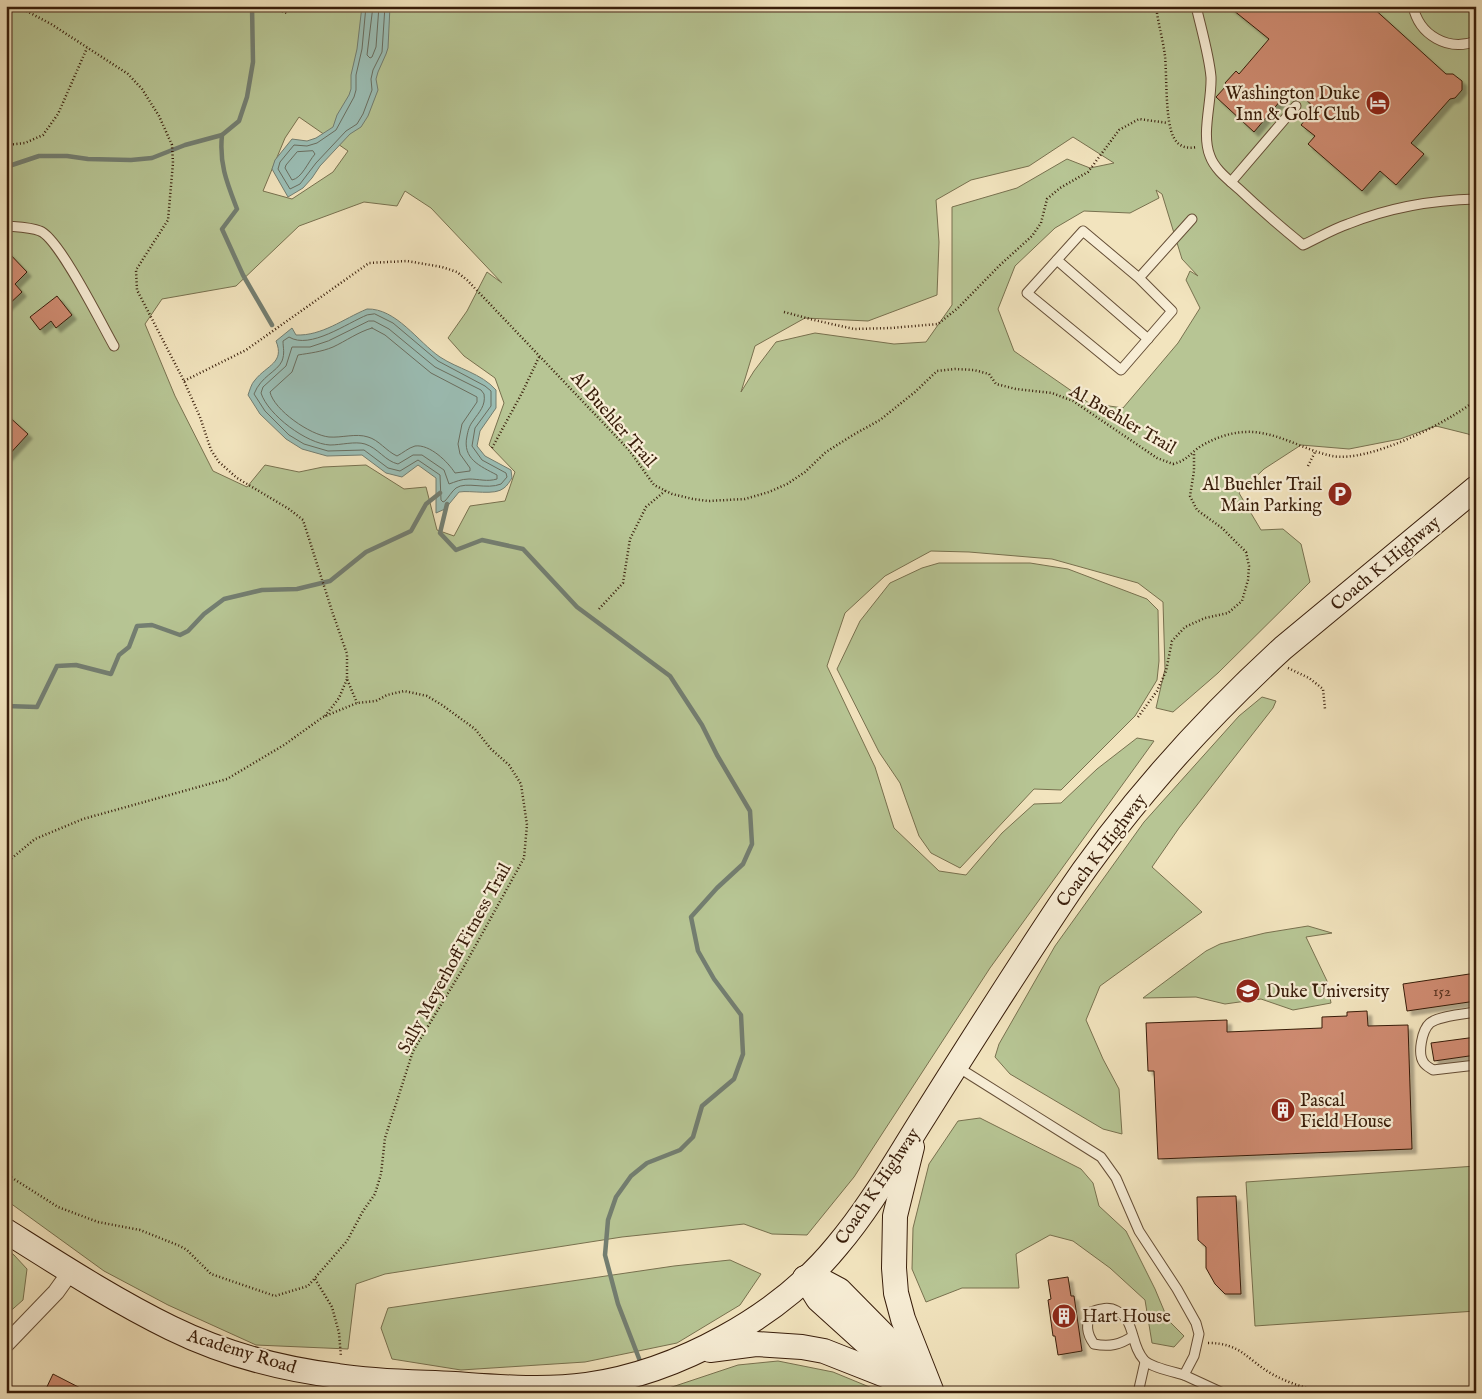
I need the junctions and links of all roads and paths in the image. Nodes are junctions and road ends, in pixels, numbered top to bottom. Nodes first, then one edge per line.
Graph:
1 (17, 6) edge
2 (278, 6) edge
3 (292, 6) edge
4 (1156, 6) edge
5 (1196, 6) edge
6 (1413, 6) edge
7 (1476, 41) edge
8 (87, 48) junction
9 (1296, 106) dead end
10 (1168, 123) junction
11 (6, 145) edge
12 (1207, 145) junction
13 (1231, 182) junction
14 (1476, 199) edge
15 (1192, 219) dead end
16 (6, 226) edge
17 (1057, 260) junction
18 (1139, 278) junction
19 (784, 312) dead end
20 (1148, 339) junction
21 (114, 346) dead end
22 (540, 356) junction
23 (184, 381) junction
24 (1476, 400) edge
25 (492, 448) dead end
26 (1315, 452) junction
27 (1194, 453) junction
28 (1308, 466) dead end
29 (1476, 488) edge
30 (665, 490) junction
31 (599, 609) dead end
32 (1272, 659) junction
33 (348, 679) junction
34 (357, 703) junction
35 (1326, 709) dead end
36 (323, 717) junction
37 (1138, 717) dead end
38 (6, 863) edge
39 (1476, 1012) edge
40 (1476, 1065) edge
41 (956, 1066) junction
42 (918, 1126) junction
43 (6, 1174) edge
44 (6, 1231) edge
45 (71, 1271) junction
46 (805, 1278) junction
47 (315, 1280) junction
48 (1133, 1336) junction
49 (6, 1344) edge
50 (1197, 1344) junction
51 (695, 1352) junction
52 (1146, 1362) junction
53 (1184, 1375) junction
54 (339, 1385) edge
55 (929, 1391) edge
56 (1138, 1393) edge
57 (1223, 1393) edge
58 (1324, 1393) edge

1 - 8 path
2 - 3 path
4 - 10 path
5 - 12 lane
6 - 7 lane
8 - 11 path
8 - 23 path
9 - 13 lane
10 - 12 path
10 - 19 path
12 - 13 lane
13 - 14 lane
15 - 18 lane
16 - 21 lane
17 - 18 lane
17 - 20 lane
17 - 20 lane
18 - 20 lane
22 - 23 path, Al Buehler Trail
22 - 25 path
22 - 30 path, Al Buehler Trail
23 - 33 path
24 - 26 path, Al Buehler Trail
26 - 27 path, Al Buehler Trail
26 - 28 path
27 - 30 path, Al Buehler Trail
27 - 37 path
29 - 32 main road, Coach K Highway
30 - 31 path
32 - 35 path
32 - 41 main road, Coach K Highway
33 - 34 path
33 - 36 path
34 - 36 path, Sally Meyerhoff Fitness Trail
34 - 47 path, Sally Meyerhoff Fitness Trail
36 - 38 path, Sally Meyerhoff Fitness Trail
39 - 40 lane
41 - 42 main road, Coach K Highway
41 - 50 lane
42 - 46 main road, Coach K Highway
42 - 55 main road
43 - 47 path, Sally Meyerhoff Fitness Trail
44 - 45 main road, Academy Road
45 - 49 street
45 - 54 main road, Academy Road
46 - 51 main road, Academy Road
46 - 55 main road
47 - 54 path
48 - 48 lane
48 - 52 lane
50 - 53 lane
50 - 58 path
51 - 54 main road, Academy Road
51 - 55 main road
52 - 53 lane
52 - 56 lane
53 - 57 lane

